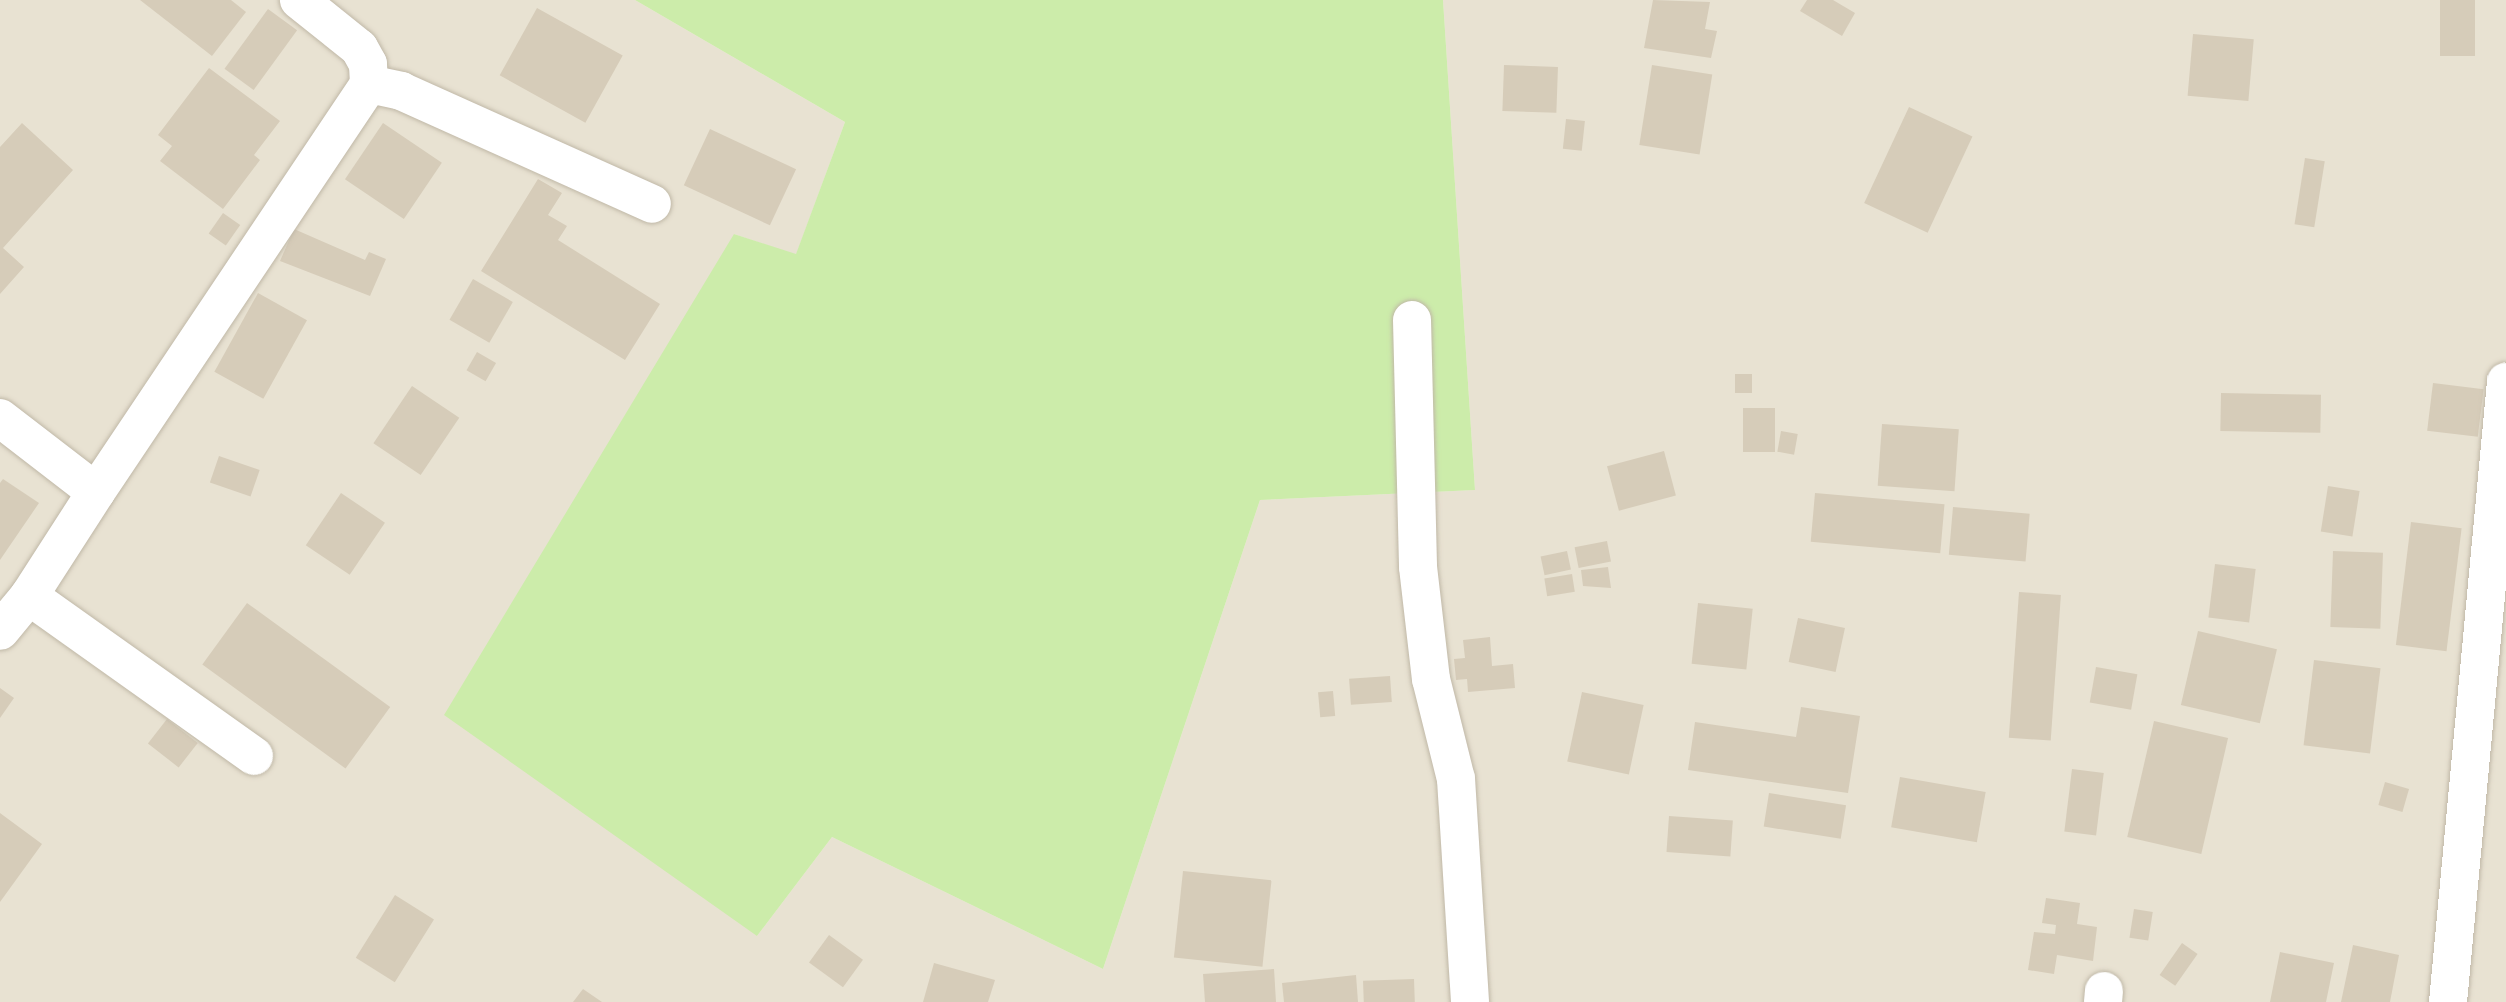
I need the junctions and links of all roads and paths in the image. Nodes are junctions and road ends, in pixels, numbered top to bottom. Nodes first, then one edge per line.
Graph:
1 (299, 0) edge
2 (369, 84) junction
3 (652, 204) dead end
4 (1412, 320) dead end
5 (2506, 382) edge
6 (0, 418) edge
7 (96, 492) junction
8 (29, 596) junction
9 (0, 631) edge
10 (254, 755) dead end
11 (1470, 1002) edge
12 (2448, 1002) edge

1 - 2 street
2 - 3 street
2 - 7 street
4 - 11 street
5 - 12 street
6 - 7 street
7 - 8 street
8 - 9 street
8 - 10 street

